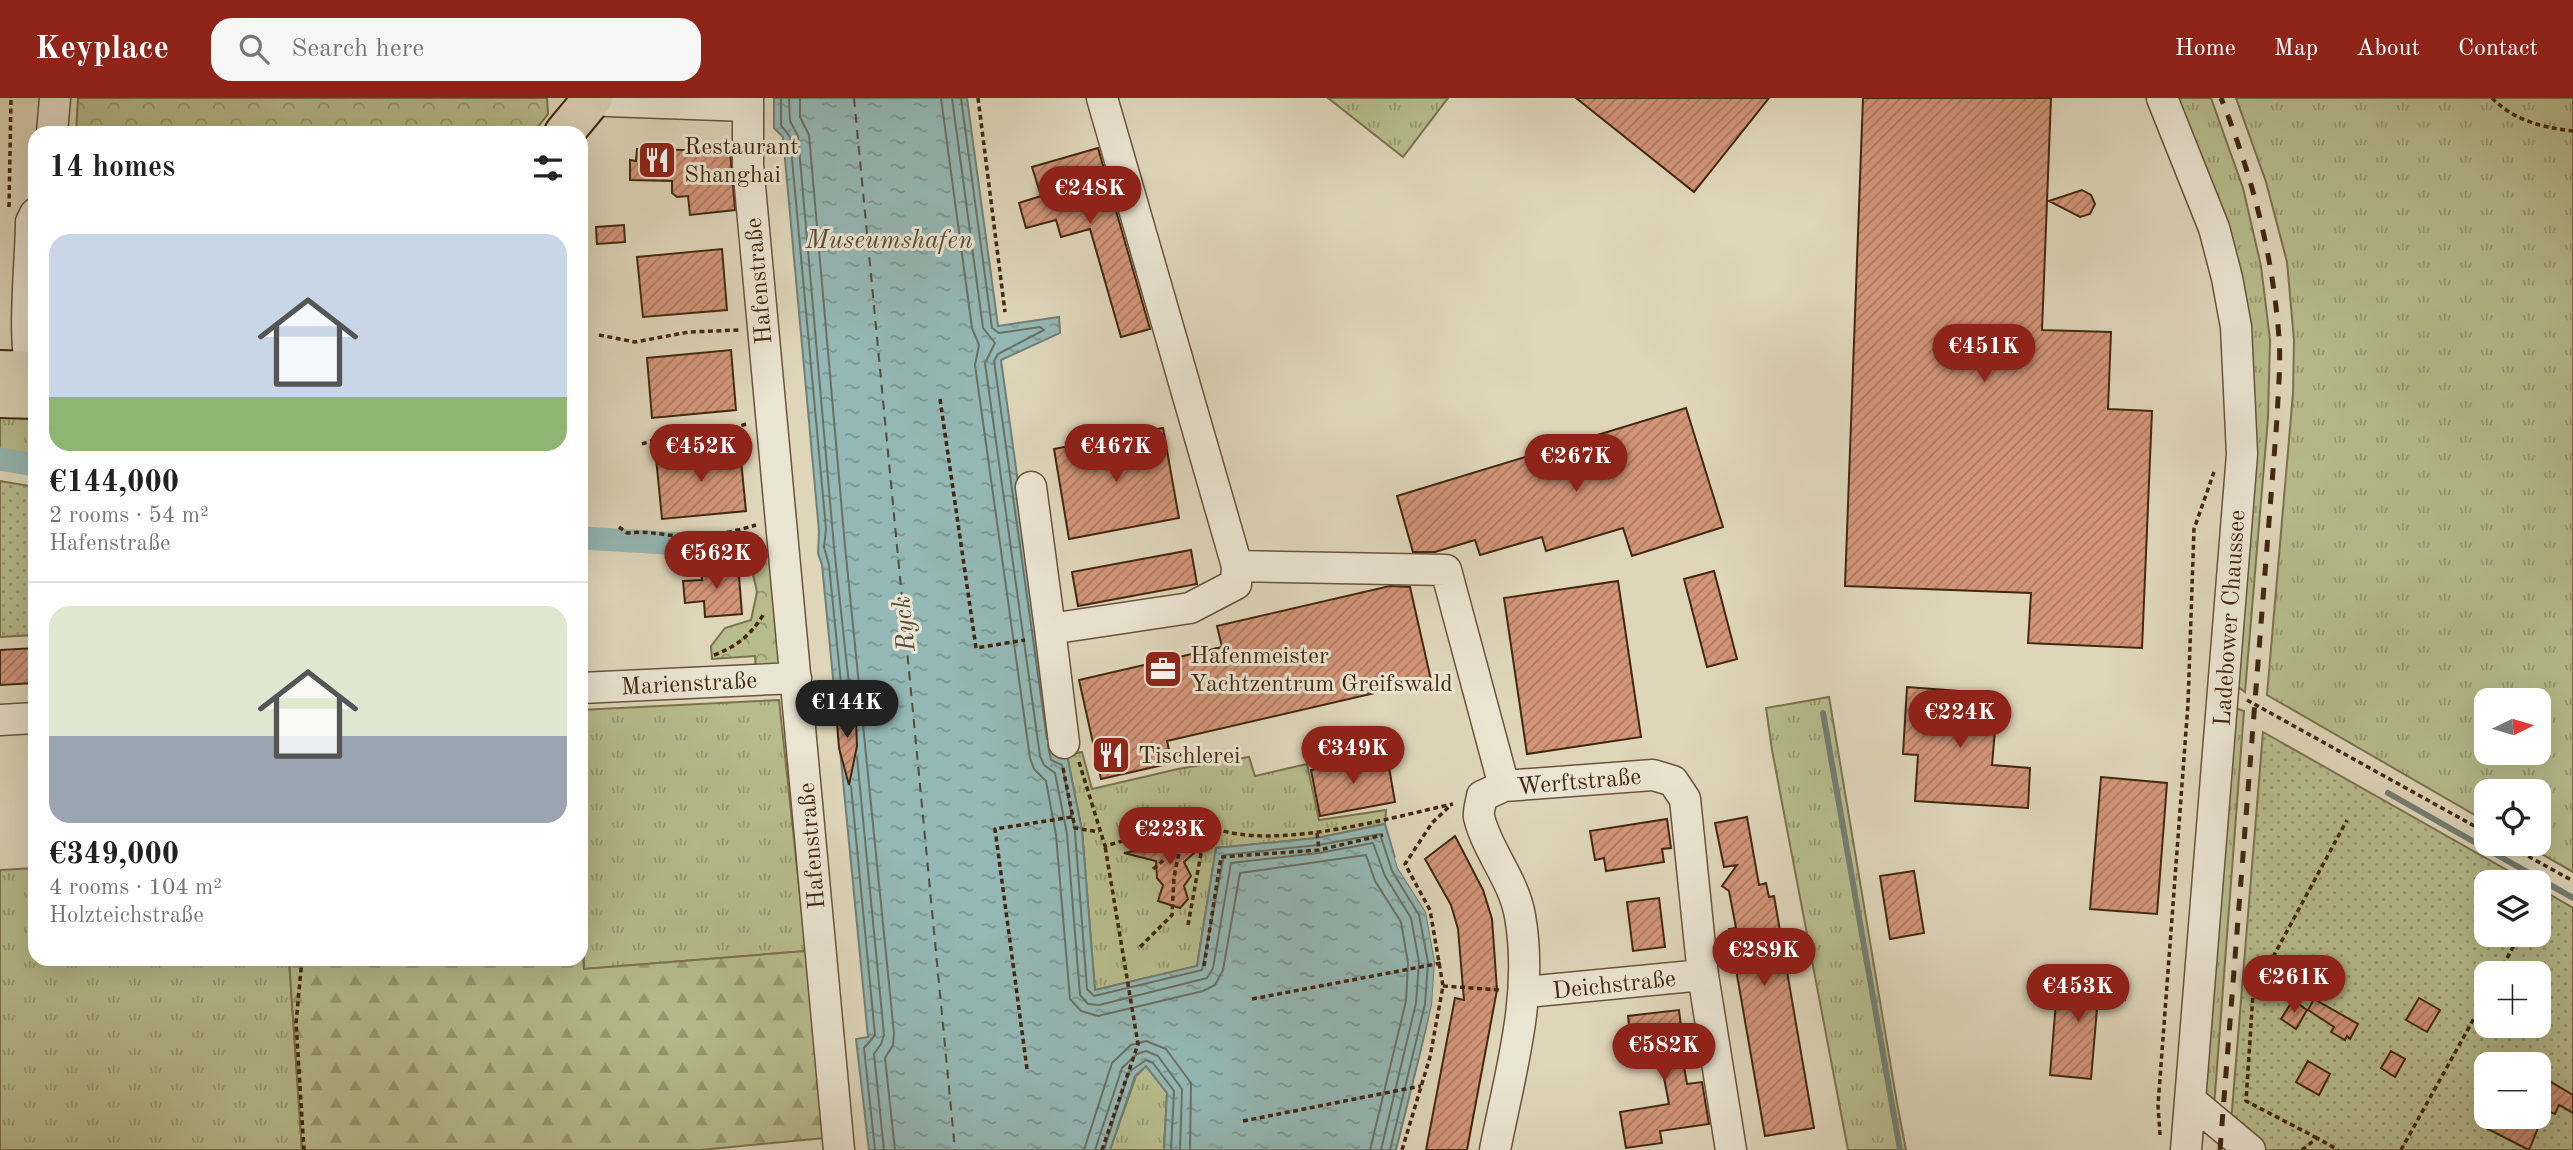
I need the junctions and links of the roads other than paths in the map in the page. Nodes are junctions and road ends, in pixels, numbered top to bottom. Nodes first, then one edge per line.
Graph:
1 (55, 98) edge
2 (1102, 98) edge
3 (2161, 98) edge
4 (600, 99) edge
5 (748, 102) edge
6 (53, 126) edge
7 (571, 126) edge
8 (28, 348) edge
9 (27, 379) edge
10 (0, 398) edge
11 (1031, 486) dead end
12 (1237, 566) junction
13 (1039, 634) junction
14 (796, 678) junction
15 (588, 688) edge
16 (28, 718) edge
17 (0, 720) edge
18 (1063, 749) road end
19 (1474, 753) dead end
20 (1502, 778) junction
21 (1685, 799) joint
22 (1703, 975) junction
23 (1525, 992) junction
24 (2190, 1100) junction
25 (2173, 1144) edge
26 (1728, 1149) edge
27 (839, 1150) edge
28 (1495, 1150) edge
29 (2250, 1150) edge

1 - 6 street
2 - 12 street
3 - 24 street, Ladebower Chaussee
4 - 5 street
4 - 7 main road
5 - 14 street, Hafenstraße
8 - 9 street
9 - 10 main road
11 - 13 street
12 - 13 street
12 - 20 street
13 - 18 street
14 - 15 street, Marienstraße
14 - 27 street, Hafenstraße
16 - 17 street
19 - 20 street
20 - 21 street, Werftstraße
20 - 23 street
21 - 22 street, Deichstraße
22 - 23 street, Deichstraße
22 - 26 street, Deichstraße
23 - 28 street
24 - 25 street, Ladebower Chaussee
24 - 29 street

